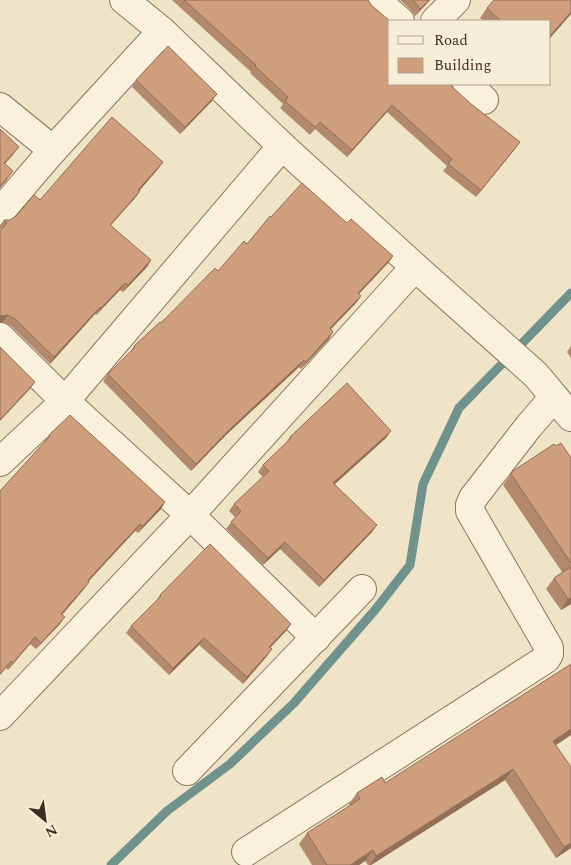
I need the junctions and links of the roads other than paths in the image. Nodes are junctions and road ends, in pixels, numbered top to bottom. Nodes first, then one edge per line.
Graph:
1 (124, 0) edge
2 (376, 0) edge
3 (456, 0) edge
4 (399, 20) edge
5 (436, 20) edge
6 (162, 31) junction
7 (0, 107) edge
8 (282, 146) junction
9 (53, 150) junction
10 (0, 212) edge
11 (415, 267) junction
12 (0, 337) edge
13 (65, 401) junction
14 (562, 407) edge
15 (0, 462) edge
16 (190, 515) junction
17 (362, 589) dead end
18 (316, 638) junction
19 (0, 716) edge
20 (187, 771) dead end
21 (242, 861) edge

1 - 6 street
2 - 4 street
3 - 5 street
6 - 8 street
6 - 9 street
7 - 9 street
8 - 11 street
8 - 13 street
9 - 10 street
11 - 14 street
11 - 16 street
12 - 13 street
13 - 15 street
13 - 16 street
14 - 21 street
16 - 18 street
16 - 19 street
17 - 18 street
18 - 20 street

